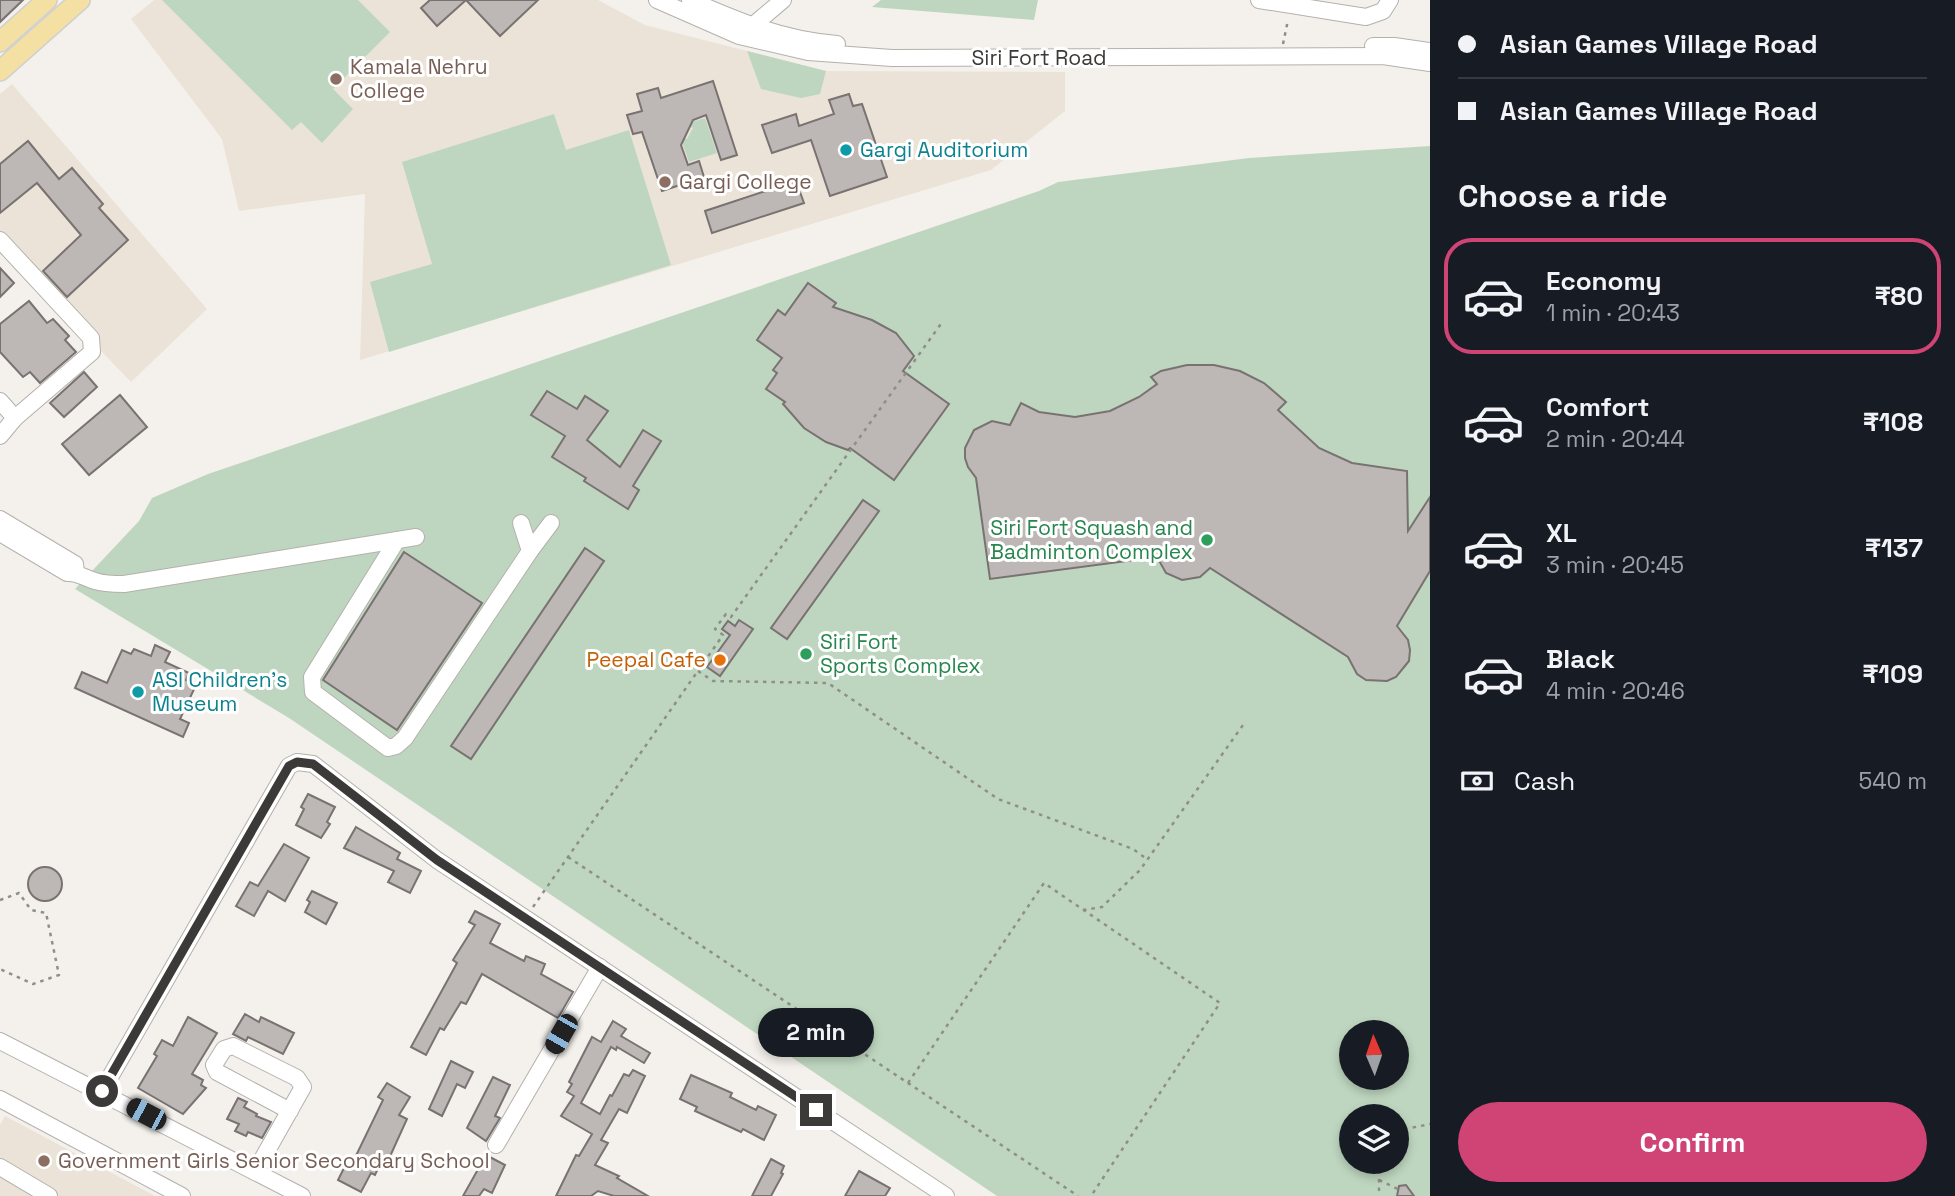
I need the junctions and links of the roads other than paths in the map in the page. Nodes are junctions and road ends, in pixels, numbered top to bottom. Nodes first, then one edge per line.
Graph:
1 (47, 0) edge
2 (80, 0) edge
3 (657, 0) edge
4 (690, 0) edge
5 (783, 0) edge
6 (1259, 0) edge
7 (1390, 0) edge
8 (1291, 9) edge
9 (751, 27) junction
10 (0, 42) edge
11 (1430, 51) edge
12 (1430, 63) edge
13 (0, 71) edge
14 (0, 240) edge
15 (0, 401) edge
16 (15, 418) junction
17 (0, 436) edge
18 (0, 519) edge
19 (521, 523) dead end
20 (551, 523) dead end
21 (0, 533) edge
22 (416, 537) dead end
23 (397, 540) junction
24 (530, 551) junction
25 (76, 572) junction
26 (600, 967) junction
27 (0, 1041) edge
28 (102, 1091) junction
29 (0, 1099) edge
30 (289, 1111) junction
31 (496, 1145) dead end
32 (0, 1167) edge
33 (255, 1172) junction
34 (49, 1196) edge
35 (182, 1196) edge
36 (302, 1196) edge
37 (946, 1196) edge

1 - 10 main road
2 - 13 main road
3 - 12 street, Siri Fort Road
4 - 9 street, Siri Fort Road
5 - 9 street
6 - 8 street
7 - 8 street
9 - 11 street, Siri Fort Road
14 - 16 street
15 - 16 street
16 - 17 street
18 - 25 street
19 - 24 street
20 - 24 street
21 - 25 street
22 - 23 street
23 - 24 street
23 - 25 street
26 - 28 street
26 - 31 street
26 - 37 street
27 - 28 street
28 - 33 street
29 - 35 street
30 - 30 street
30 - 33 street
32 - 34 street
33 - 36 street

